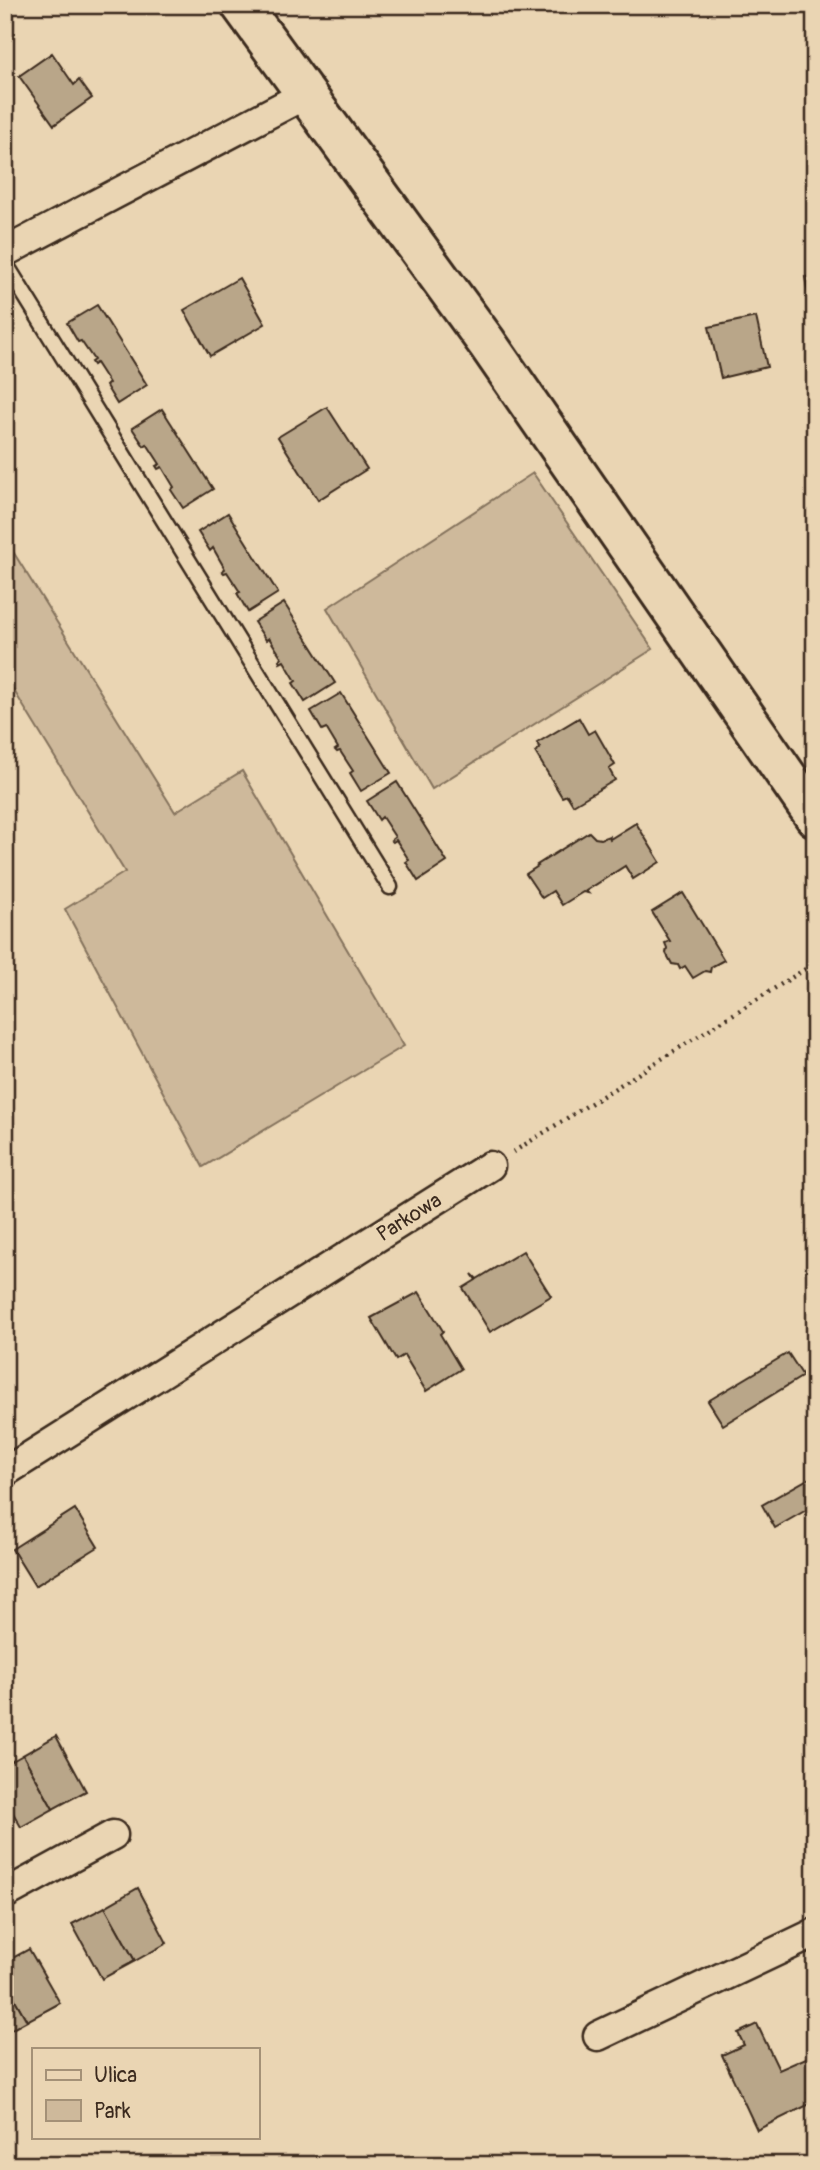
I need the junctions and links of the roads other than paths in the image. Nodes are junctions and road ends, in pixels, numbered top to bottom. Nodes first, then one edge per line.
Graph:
1 (241, 5) edge
2 (306, 94) junction
3 (5, 252) edge
4 (5, 263) edge
5 (815, 817) edge
6 (390, 887) dead end
7 (490, 1167) road end
8 (5, 1472) edge
9 (113, 1835) dead end
10 (5, 1894) edge
11 (815, 1933) edge
12 (598, 2036) dead end

1 - 2 street
2 - 3 street
2 - 5 street
4 - 6 lane
7 - 8 street, Parkowa
9 - 10 street
11 - 12 street

